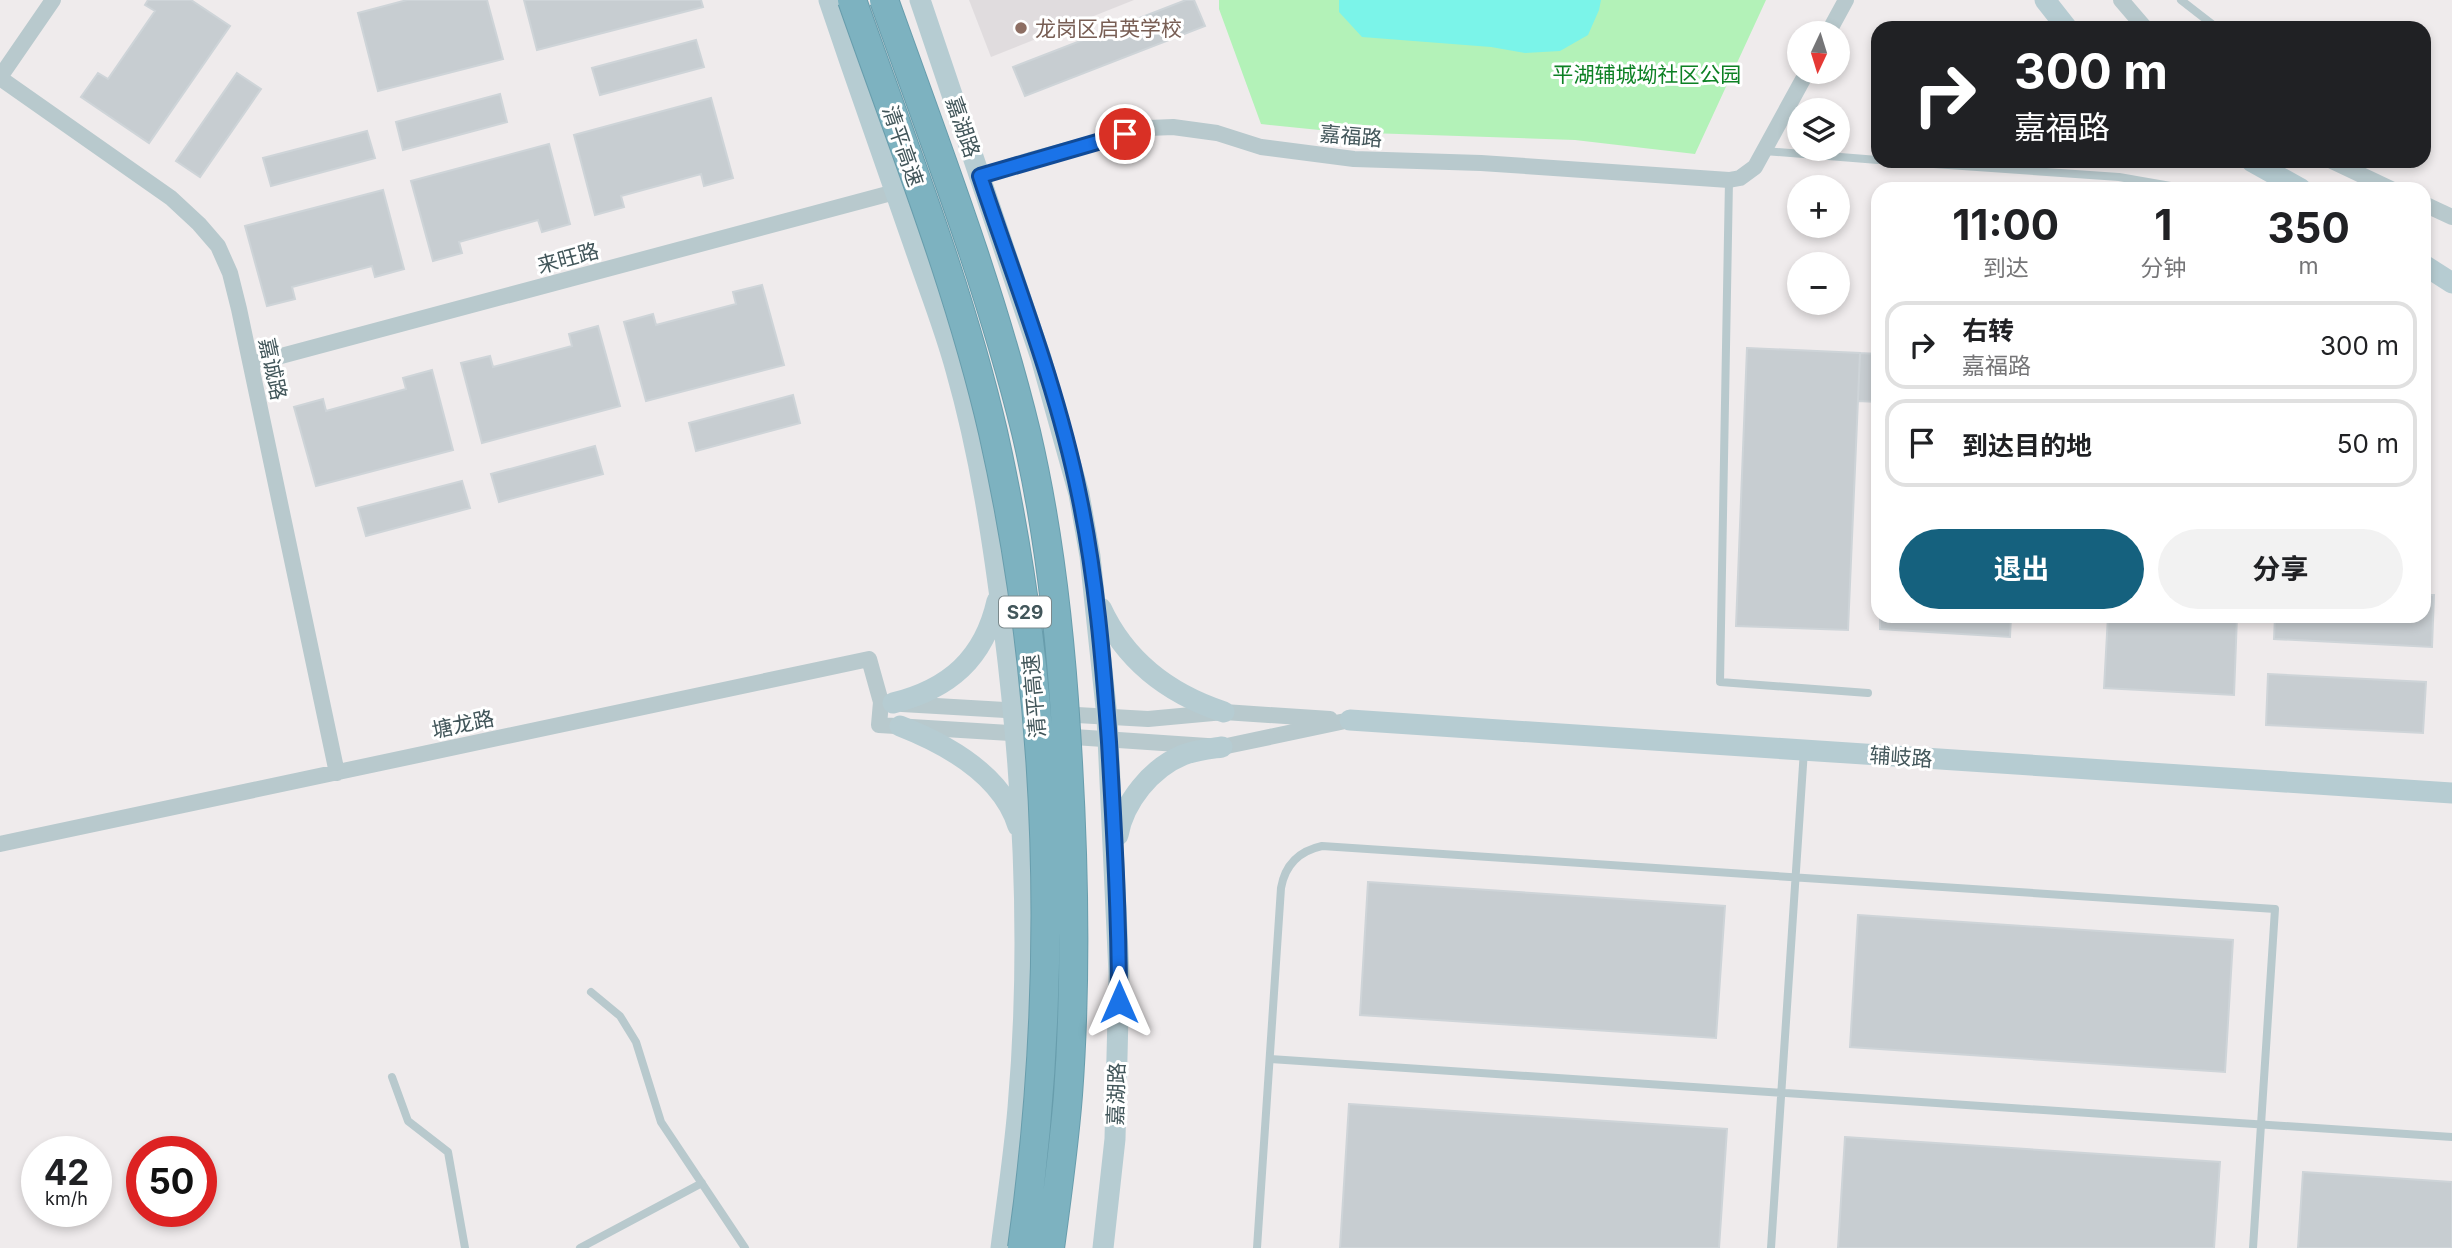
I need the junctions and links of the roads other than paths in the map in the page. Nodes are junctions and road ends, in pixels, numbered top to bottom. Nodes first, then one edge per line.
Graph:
1 (53, 0) edge
2 (829, 0) edge
3 (852, 0) edge
4 (884, 0) edge
5 (920, 0) edge
6 (1846, 0) edge
7 (2045, 0) edge
8 (2121, 0) edge
9 (2180, 0) edge
10 (1835, 21) edge
11 (2062, 21) edge
12 (2139, 21) edge
13 (2208, 21) edge
14 (0, 78) edge
15 (1800, 84) edge
16 (1764, 151) junction
17 (1871, 159) edge
18 (1991, 168) edge
19 (2264, 168) edge
20 (2347, 168) edge
21 (980, 176) junction
22 (1729, 180) junction
23 (2148, 182) edge
24 (2288, 182) edge
25 (2376, 182) edge
26 (895, 191) junction
27 (2431, 207) edge
28 (2452, 217) edge
29 (2431, 270) edge
30 (2452, 283) edge
31 (251, 364) junction
32 (999, 592) junction
33 (1095, 595) junction
34 (1868, 693) dead end
35 (887, 703) junction
36 (1013, 711) junction
37 (1224, 712) junction
38 (1107, 717) junction
39 (1350, 720) junction
40 (890, 726) junction
41 (1014, 734) junction
42 (1108, 740) junction
43 (1222, 747) junction
44 (1804, 750) junction
45 (337, 773) junction
46 (2452, 793) edge
47 (1023, 839) junction
48 (0, 844) edge
49 (1115, 851) junction
50 (1796, 877) junction
51 (591, 992) dead end
52 (1270, 1059) junction
53 (392, 1077) dead end
54 (1782, 1093) junction
55 (2261, 1124) junction
56 (2452, 1137) edge
57 (702, 1183) junction
58 (465, 1248) edge
59 (580, 1248) edge
60 (745, 1248) edge
61 (1001, 1248) edge
62 (1022, 1248) edge
63 (1050, 1248) edge
64 (1103, 1248) edge
65 (1257, 1248) edge
66 (1771, 1248) edge
67 (2253, 1248) edge

1 - 14 street
2 - 26 main road
3 - 62 highway, 清平高速 / S29, bridge
4 - 63 highway, 清平高速 / S29, bridge
5 - 21 main road, 嘉湖路
6 - 10 street
7 - 11 main road
8 - 12 street
9 - 13 lane
14 - 31 street, 嘉诚路
15 - 16 street
16 - 17 lane
16 - 22 street
18 - 23 lane
19 - 24 main road
20 - 25 street
21 - 22 street, 嘉福路
21 - 33 main road, 嘉湖路
22 - 34 lane
26 - 31 street, 来旺路
26 - 32 main road
27 - 28 street
29 - 30 main road
31 - 45 street, 嘉诚路
32 - 35 main road
32 - 36 main road
33 - 37 main road
33 - 38 main road, 嘉湖路
35 - 36 street
35 - 40 street, 塘龙路
35 - 45 street, 塘龙路
36 - 38 street
36 - 41 main road
37 - 38 street
37 - 39 street
38 - 42 main road, 嘉湖路
39 - 43 street
39 - 44 main road, 辅岐路
40 - 41 street
40 - 47 main road
41 - 42 street
41 - 47 main road
42 - 43 street
42 - 49 main road, 嘉湖路
43 - 49 main road
44 - 46 main road, 辅岐路
44 - 50 lane
45 - 48 street, 塘龙路
47 - 61 main road
49 - 64 main road, 嘉湖路
50 - 52 lane
50 - 54 lane
50 - 55 lane
51 - 57 lane
52 - 54 lane
52 - 65 lane
53 - 58 lane
54 - 55 lane
54 - 66 lane
55 - 56 lane
55 - 67 lane
57 - 59 lane
57 - 60 lane

